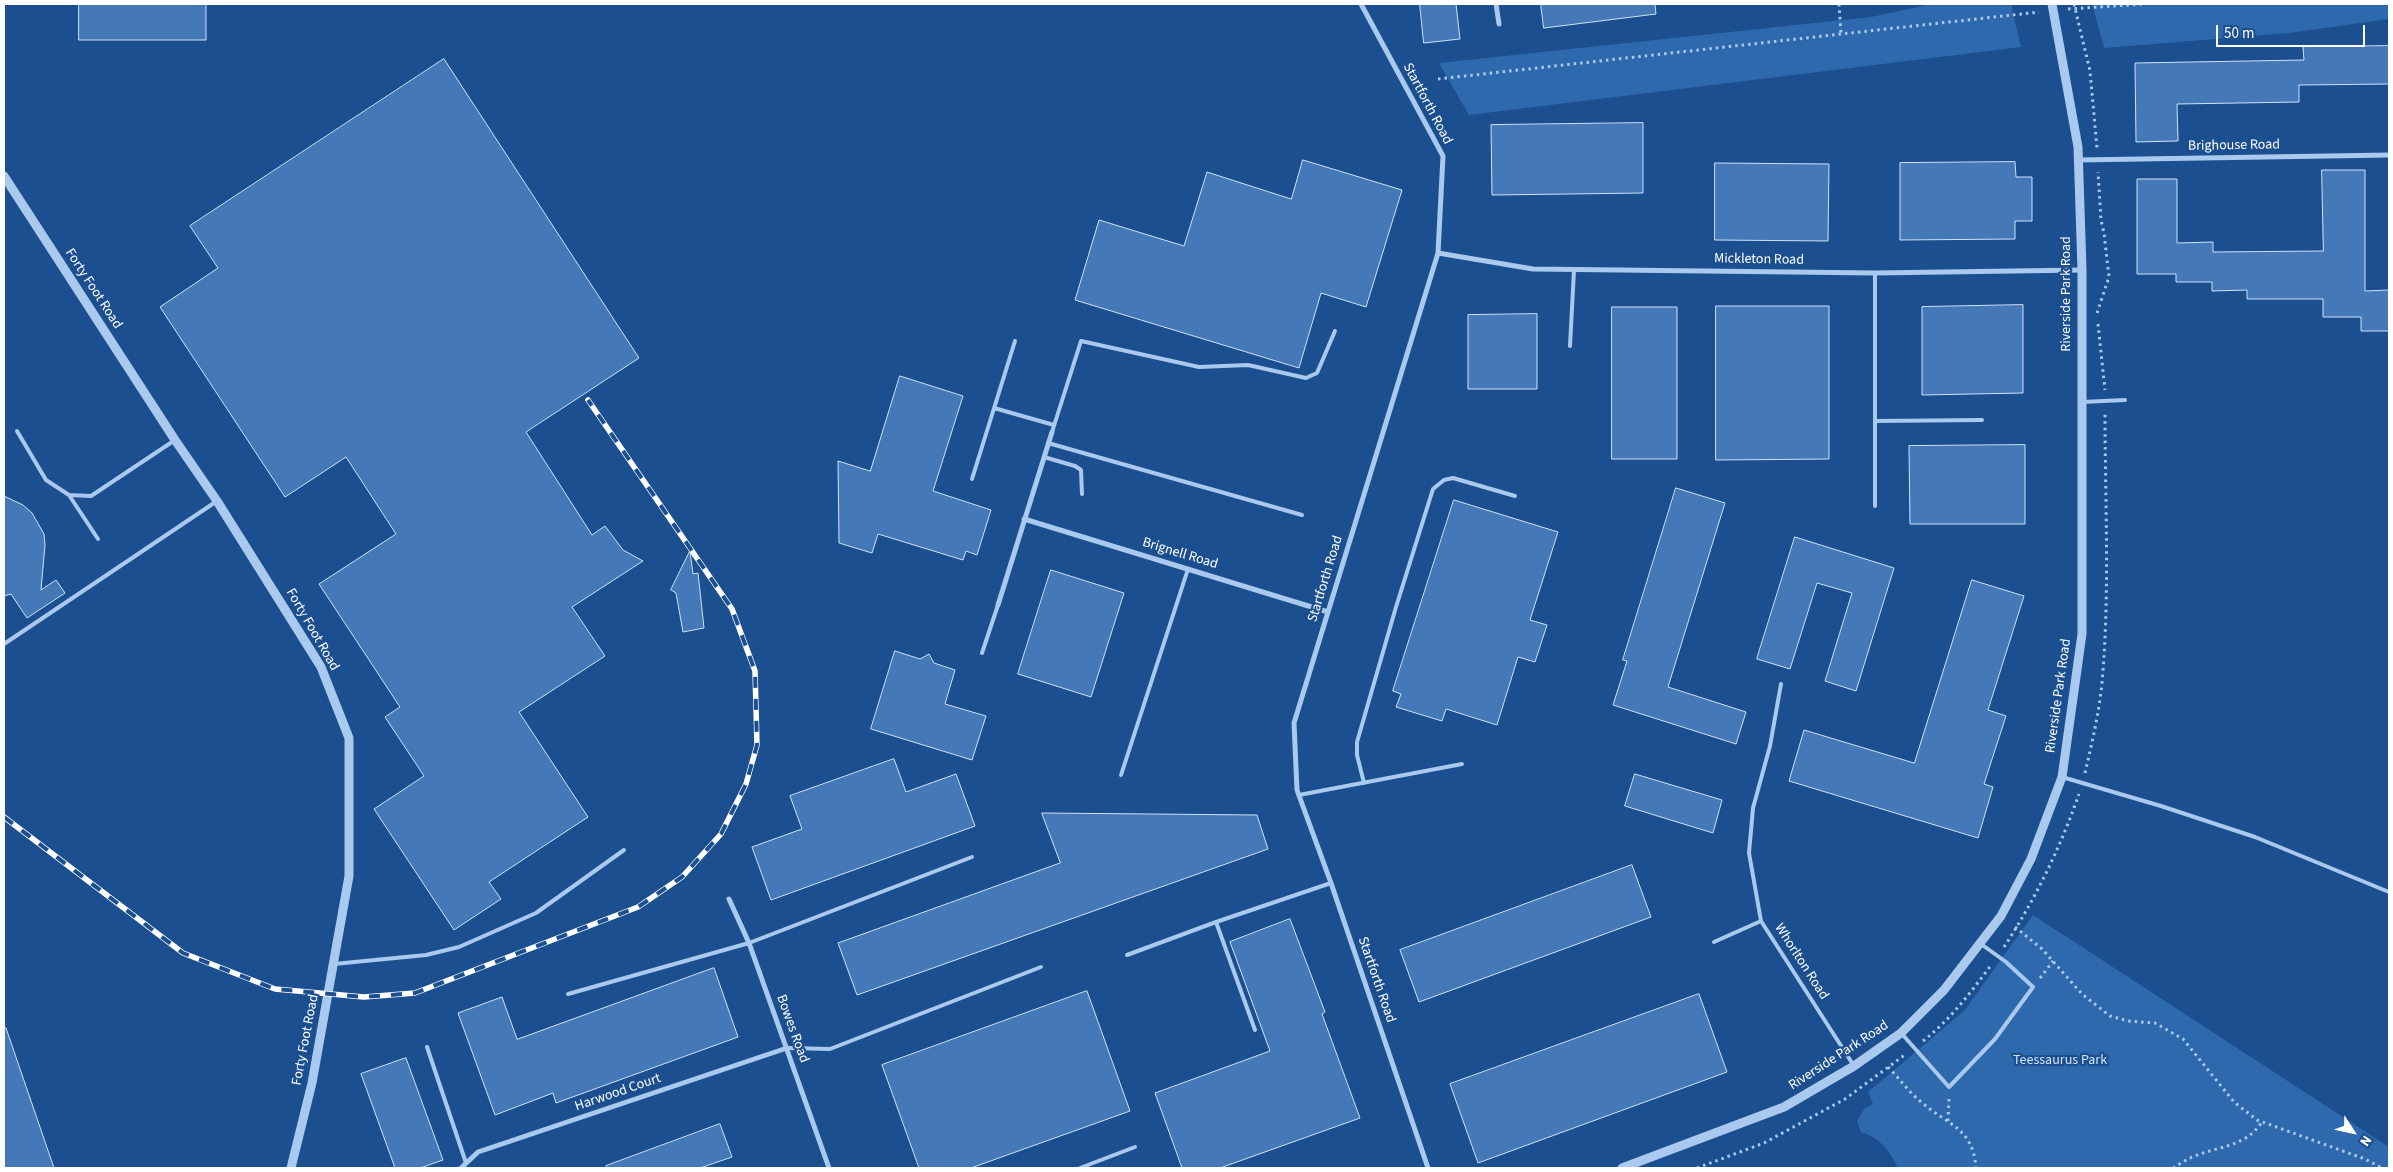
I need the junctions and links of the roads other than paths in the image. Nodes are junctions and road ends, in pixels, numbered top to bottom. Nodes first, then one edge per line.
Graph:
1 (1360, 4) edge
2 (1496, 4) edge
3 (2053, 7) edge
4 (1499, 24) dead end
5 (2389, 155) edge
6 (2079, 160) junction
7 (4, 176) edge
8 (1438, 253) junction
9 (1574, 270) junction
10 (2082, 270) junction
11 (1876, 273) junction
12 (1335, 331) dead end
13 (1015, 340) dead end
14 (1570, 346) dead end
15 (2125, 400) dead end
16 (2082, 402) junction
17 (994, 408) junction
18 (1982, 420) dead end
19 (1875, 421) junction
20 (1054, 425) junction
21 (18, 431) dead end
22 (1052, 432) joint
23 (175, 440) junction
24 (1048, 443) junction
25 (1044, 457) junction
26 (972, 479) dead end
27 (1082, 494) dead end
28 (70, 496) junction
29 (1515, 496) dead end
30 (217, 501) junction
31 (1875, 506) dead end
32 (1302, 515) dead end
33 (1024, 519) junction
34 (98, 539) dead end
35 (1188, 569) junction
36 (998, 605) joint
37 (1328, 612) junction
38 (4, 644) edge
39 (982, 653) dead end
40 (1781, 684) dead end
41 (1462, 764) dead end
42 (1122, 775) dead end
43 (2062, 777) junction
44 (1364, 783) junction
45 (1299, 795) junction
46 (624, 850) dead end
47 (972, 857) dead end
48 (1331, 883) junction
49 (2389, 892) edge
50 (729, 899) dead end
51 (1761, 921) junction
52 (1216, 922) junction
53 (1714, 942) dead end
54 (750, 943) junction
55 (1981, 944) junction
56 (1128, 955) dead end
57 (334, 964) junction
58 (1041, 967) dead end
59 (568, 994) dead end
60 (1255, 1030) dead end
61 (1901, 1033) junction
62 (427, 1047) dead end
63 (787, 1048) junction
64 (1854, 1066) junction
65 (1135, 1147) dead end
66 (466, 1163) junction
67 (291, 1168) edge
68 (461, 1168) edge
69 (829, 1168) edge
70 (1080, 1168) edge
71 (1428, 1168) edge
72 (1622, 1168) edge

1 - 8 street, Startforth Road
2 - 4 street
3 - 6 street, Riverside Park Road
5 - 6 street, Brighouse Road
6 - 10 street, Riverside Park Road
7 - 23 street, Forty Foot Road
8 - 9 street, Mickleton Road
8 - 37 street, Startforth Road
9 - 11 street, Mickleton Road
9 - 14 lane
10 - 11 street, Mickleton Road
10 - 16 street, Riverside Park Road
11 - 19 lane
12 - 20 lane
13 - 17 lane
15 - 16 lane
16 - 43 street, Riverside Park Road
17 - 20 lane
17 - 26 lane
18 - 19 lane
19 - 31 lane
20 - 22 lane
21 - 28 lane
22 - 24 street
23 - 28 lane
23 - 30 street, Forty Foot Road
24 - 25 street
24 - 32 lane
25 - 27 lane
25 - 33 street
28 - 34 lane
29 - 44 lane
30 - 38 lane
30 - 57 street, Forty Foot Road
33 - 35 street, Brignell Road
33 - 36 street
35 - 37 street, Brignell Road
35 - 42 lane
36 - 39 lane
37 - 45 street, Startforth Road
40 - 51 lane, Whorlton Road
41 - 44 lane
43 - 49 lane
43 - 55 street, Riverside Park Road
44 - 45 lane
45 - 48 street, Startforth Road
46 - 57 lane
47 - 54 lane
48 - 52 lane
48 - 71 street, Startforth Road
50 - 54 street, Bowes Road
51 - 53 lane
51 - 64 lane, Whorlton Road
52 - 56 lane
52 - 60 lane
54 - 59 lane
54 - 63 street, Bowes Road
55 - 61 street, Riverside Park Road
55 - 61 lane
57 - 67 street, Forty Foot Road
58 - 63 lane
61 - 64 street, Riverside Park Road
62 - 66 lane
63 - 66 street, Harwood Court
63 - 69 street, Bowes Road
64 - 72 street, Riverside Park Road
65 - 70 lane
66 - 68 street, Harwood Court

